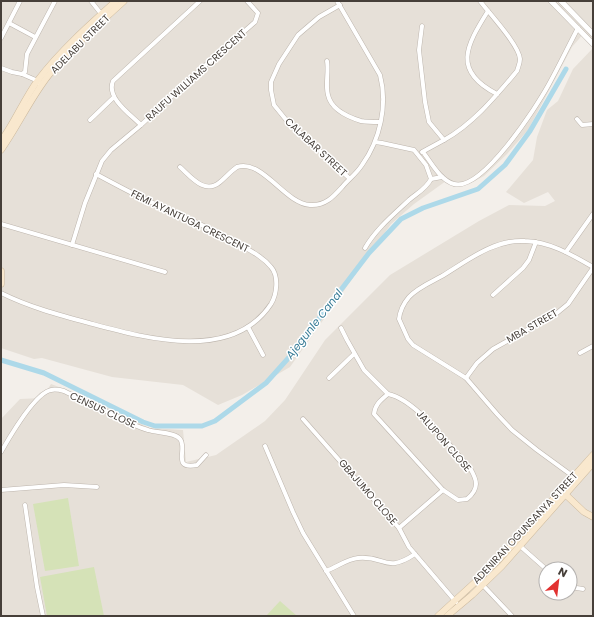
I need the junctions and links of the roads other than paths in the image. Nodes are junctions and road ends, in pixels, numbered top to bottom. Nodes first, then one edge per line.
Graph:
1 (20, 1) edge
2 (55, 1) edge
3 (91, 1) edge
4 (116, 1) edge
5 (124, 1) edge
6 (200, 1) edge
7 (247, 1) edge
8 (480, 1) edge
9 (552, 1) edge
10 (561, 1) edge
11 (338, 3) edge
12 (488, 11) junction
13 (103, 16) junction
14 (9, 23) junction
15 (422, 26) dead end
16 (579, 29) junction
17 (593, 34) edge
18 (1, 38) edge
19 (35, 38) junction
20 (593, 44) edge
21 (327, 60) dead end
22 (1, 68) edge
23 (22, 74) junction
24 (39, 84) junction
25 (497, 94) junction
26 (114, 97) junction
27 (577, 119) dead end
28 (90, 120) dead end
29 (380, 122) junction
30 (593, 124) edge
31 (141, 125) junction
32 (444, 140) junction
33 (1, 141) edge
34 (375, 142) junction
35 (1, 150) edge
36 (423, 152) junction
37 (418, 154) junction
38 (180, 166) dead end
39 (96, 174) junction
40 (442, 177) junction
41 (349, 178) junction
42 (431, 179) junction
43 (593, 214) edge
44 (1, 224) edge
45 (536, 242) junction
46 (72, 245) junction
47 (365, 248) dead end
48 (566, 252) junction
49 (593, 268) edge
50 (1, 271) edge
51 (165, 272) dead end
52 (1, 284) edge
53 (3, 294) edge
54 (493, 295) dead end
55 (248, 327) junction
56 (341, 328) dead end
57 (593, 346) edge
58 (580, 353) dead end
59 (263, 354) dead end
60 (354, 354) junction
61 (329, 378) dead end
62 (466, 378) junction
63 (388, 394) junction
64 (304, 419) dead end
65 (265, 446) dead end
66 (1, 452) edge
67 (206, 455) dead end
68 (593, 455) edge
69 (593, 463) edge
70 (575, 479) junction
71 (97, 487) dead end
72 (1, 490) edge
73 (443, 490) junction
74 (565, 494) junction
75 (25, 505) dead end
76 (593, 517) edge
77 (399, 528) junction
78 (520, 546) junction
79 (415, 554) junction
80 (538, 562) edge
81 (326, 571) junction
82 (480, 582) junction
83 (578, 588) edge
84 (583, 589) dead end
85 (457, 603) junction
86 (43, 616) edge
87 (354, 616) edge
88 (438, 616) edge
89 (447, 616) edge
90 (512, 616) edge

1 - 14 street
2 - 19 street
3 - 13 street
4 - 13 main road, ADELABU STREET
5 - 13 main road, ADELABU STREET
6 - 26 street
7 - 31 street, RAUFU WILLIAMS CRESCENT
8 - 12 street
9 - 16 street
10 - 17 street
11 - 29 street
11 - 41 street, CALABAR STREET
12 - 25 street
12 - 25 street
13 - 24 main road, ADELABU STREET
14 - 18 street
14 - 19 street
15 - 32 street
16 - 20 street
16 - 40 street
19 - 23 street
21 - 29 street
22 - 23 street
23 - 24 street
24 - 33 main road, ADELABU STREET
24 - 35 main road, ADELABU STREET
25 - 32 street
26 - 28 street
26 - 31 street, RAUFU WILLIAMS CRESCENT
27 - 30 street
29 - 34 street
31 - 39 street
32 - 36 street
34 - 37 street
34 - 41 street
36 - 37 street
36 - 40 street
37 - 42 street
38 - 41 street
39 - 46 street
39 - 55 street, FEMI AYANTUGA CRESCENT
40 - 42 street
42 - 47 street
43 - 48 street
44 - 46 street
45 - 48 street
45 - 54 street
45 - 62 street
46 - 51 street
48 - 49 street
49 - 62 street, MBA STREET
50 - 52 main road
53 - 55 street, FEMI AYANTUGA CRESCENT
55 - 59 street
56 - 60 street, JALUPON CLOSE
57 - 58 street
60 - 61 street
60 - 63 street, JALUPON CLOSE
62 - 70 street
63 - 73 street, JALUPON CLOSE
63 - 73 street, JALUPON CLOSE
64 - 77 street, GBAJUMO CLOSE
65 - 81 street
66 - 67 street, CENSUS CLOSE
68 - 70 main road, ADENIRAN OGUNSANYA STREET
69 - 70 main road, ADENIRAN OGUNSANYA STREET
70 - 74 main road, ADENIRAN OGUNSANYA STREET
70 - 82 main road, ADENIRAN OGUNSANYA STREET
71 - 72 street
73 - 77 street
74 - 76 main road
74 - 78 main road, ADENIRAN OGUNSANYA STREET
75 - 86 street
77 - 79 street, GBAJUMO CLOSE
78 - 80 street
78 - 82 main road, ADENIRAN OGUNSANYA STREET
79 - 81 street
79 - 85 street, GBAJUMO CLOSE
81 - 87 street
82 - 85 main road, ADENIRAN OGUNSANYA STREET
82 - 90 street
83 - 84 street
85 - 88 main road, ADENIRAN OGUNSANYA STREET
85 - 89 main road, ADENIRAN OGUNSANYA STREET

